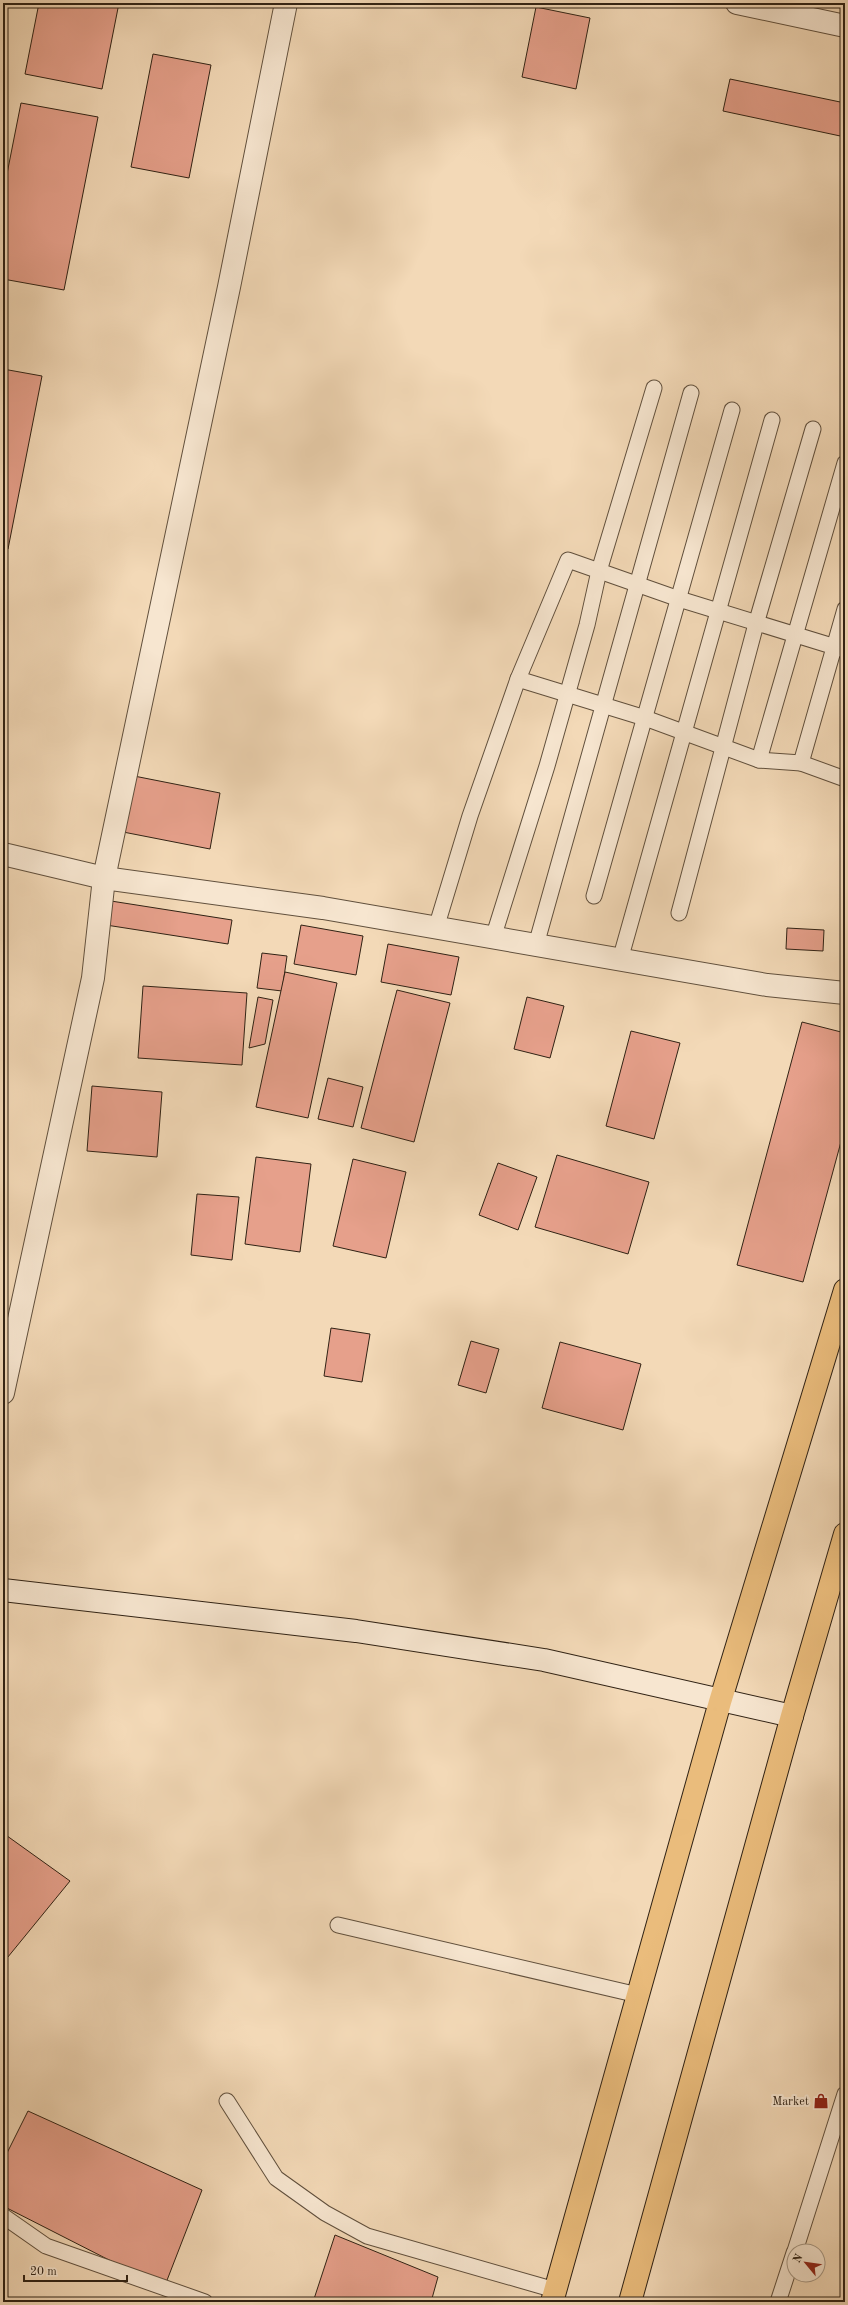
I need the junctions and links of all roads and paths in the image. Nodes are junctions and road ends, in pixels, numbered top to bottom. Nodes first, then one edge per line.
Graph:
1 (286, 3) edge
2 (737, 3) edge
3 (845, 26) edge
4 (654, 388) dead end
5 (692, 393) dead end
6 (732, 410) dead end
7 (772, 420) dead end
8 (813, 429) dead end
9 (845, 462) edge
10 (599, 571) junction
11 (637, 584) junction
12 (679, 599) junction
13 (845, 608) edge
14 (718, 612) junction
15 (756, 624) junction
16 (796, 636) junction
17 (840, 649) edge
18 (518, 679) junction
19 (568, 694) junction
20 (603, 705) junction
21 (645, 718) junction
22 (684, 732) junction
23 (723, 747) junction
24 (758, 760) junction
25 (800, 763) junction
26 (845, 779) edge
27 (3, 854) edge
28 (104, 878) junction
29 (594, 896) dead end
30 (679, 913) dead end
31 (436, 928) junction
32 (493, 938) junction
33 (536, 945) junction
34 (620, 960) junction
35 (845, 993) edge
36 (845, 1290) edge
37 (3, 1393) edge
38 (845, 1534) edge
39 (3, 1590) edge
40 (720, 1702) junction
41 (792, 1716) junction
42 (338, 1924) dead end
43 (638, 1995) junction
44 (845, 2094) edge
45 (228, 2101) dead end
46 (4, 2219) edge
47 (797, 2243) edge
48 (786, 2277) edge
49 (553, 2296) edge
50 (205, 2302) edge
51 (630, 2302) edge
52 (778, 2302) edge

1 - 28 street
2 - 3 street
4 - 10 lane
5 - 11 lane
6 - 12 lane
7 - 14 lane
8 - 15 lane
9 - 16 lane
10 - 11 lane
10 - 18 lane
10 - 19 lane
11 - 12 lane
11 - 20 lane
12 - 14 lane
12 - 21 lane
13 - 17 lane
14 - 15 lane
14 - 22 lane
15 - 16 lane
15 - 23 lane
16 - 17 lane
16 - 24 lane
17 - 25 lane
18 - 19 lane
18 - 31 lane
19 - 20 lane
19 - 32 lane
20 - 21 lane
20 - 33 lane
21 - 22 lane
21 - 29 lane
22 - 23 lane
22 - 34 lane
23 - 24 lane
23 - 30 lane
24 - 25 lane
25 - 26 lane
27 - 28 street
28 - 31 street
28 - 37 street
31 - 32 street
32 - 33 street
33 - 34 street
34 - 35 street
36 - 40 main road
38 - 41 main road
39 - 40 street
40 - 41 street
40 - 43 main road
41 - 51 main road
42 - 43 lane
43 - 49 main road
44 - 47 lane
45 - 49 lane
46 - 50 lane
48 - 52 lane

